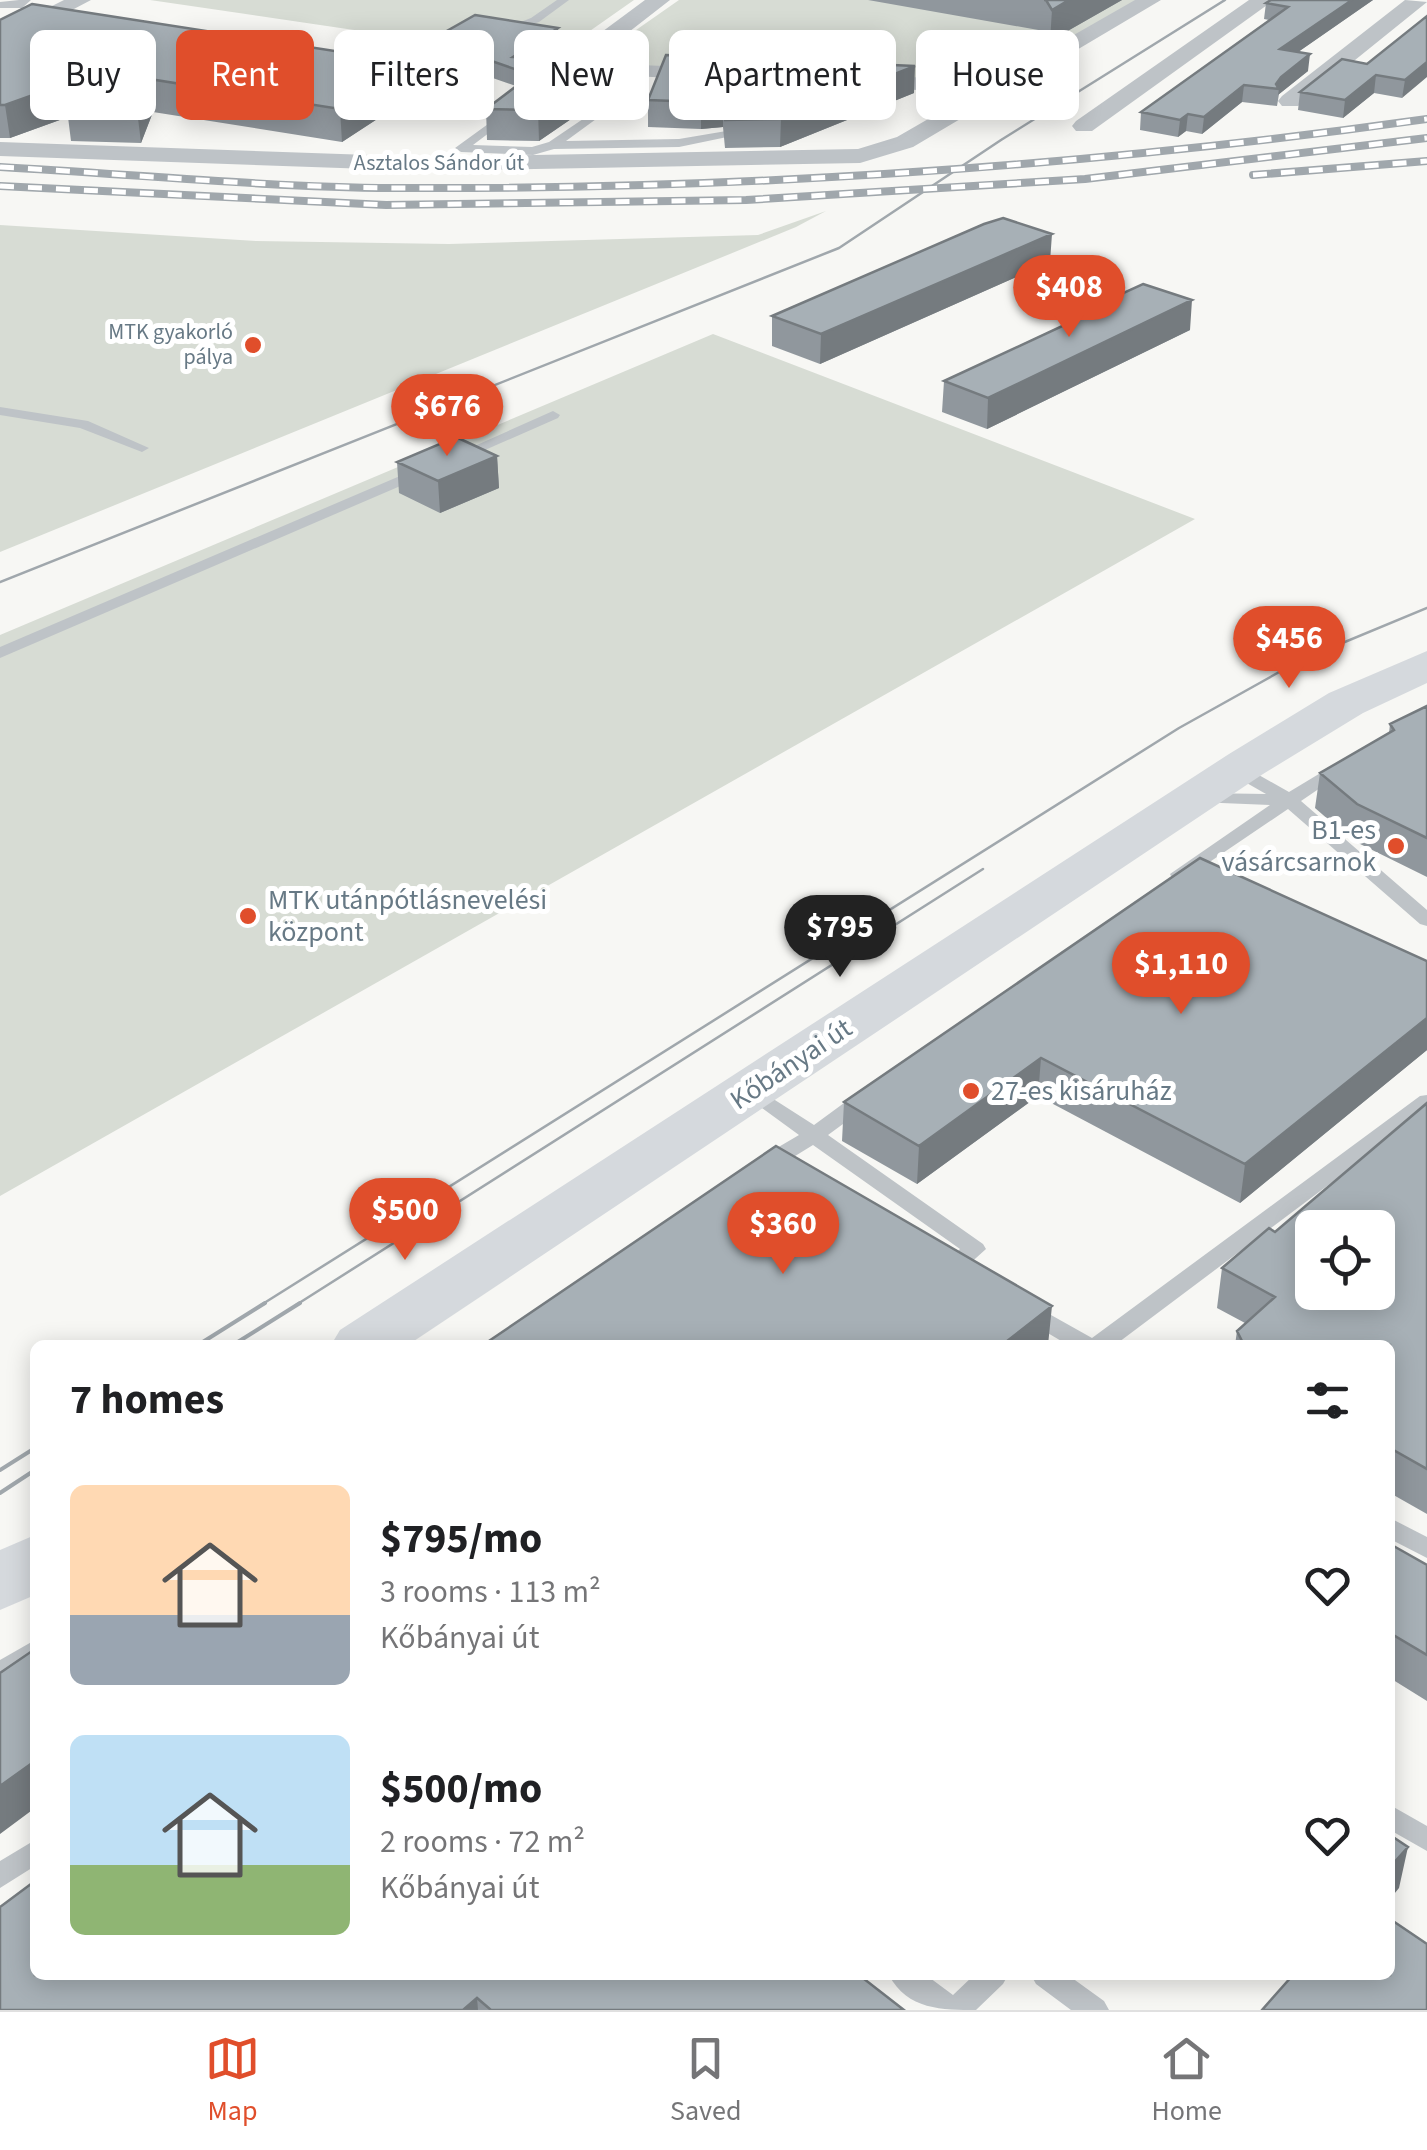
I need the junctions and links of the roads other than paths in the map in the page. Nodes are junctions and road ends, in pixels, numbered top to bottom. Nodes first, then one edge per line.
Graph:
1 (26, 0) edge
2 (80, 0) edge
3 (564, 0) edge
4 (659, 0) edge
5 (1150, 0) edge
6 (1263, 0) edge
7 (1418, 0) edge
8 (0, 5) edge
9 (500, 32) edge
10 (0, 41) edge
11 (1079, 41) edge
12 (669, 75) edge
13 (1290, 100) dead end
14 (514, 109) edge
15 (588, 120) edge
16 (942, 120) edge
17 (1084, 126) dead end
18 (760, 130) edge
19 (553, 145) junction
20 (0, 149) edge
21 (0, 411) edge
22 (553, 416) dead end
23 (142, 448) dead end
24 (0, 653) edge
25 (1427, 666) edge
26 (1365, 752) edge
27 (1217, 784) junction
28 (1289, 800) junction
29 (1166, 883) edge
30 (1427, 920) edge
31 (880, 1087) edge
32 (750, 1090) junction
33 (1427, 1102) edge
34 (813, 1136) junction
35 (748, 1176) edge
36 (372, 1340) edge
37 (1077, 1340) edge
38 (1106, 1340) edge
39 (1395, 1529) edge
40 (1427, 1549) edge
41 (30, 1564) edge
42 (0, 1584) edge
43 (30, 1653) edge
44 (0, 1673) edge
45 (1395, 1819) edge
46 (1427, 1840) edge
47 (30, 1855) edge
48 (0, 1876) edge
49 (911, 1980) edge
50 (987, 1980) edge
51 (1053, 1980) edge
52 (954, 2010) edge
53 (1094, 2010) edge

1 - 8 lane
2 - 10 street
3 - 9 lane
4 - 12 street
5 - 11 street, Asztalos Sándor út
6 - 17 street
7 - 13 street
14 - 19 lane
15 - 19 lane
16 - 20 street, Asztalos Sándor út
18 - 19 lane
21 - 23 lane
22 - 24 lane
25 - 27 main road, Kőbányai út
26 - 28 lane
27 - 28 lane
27 - 28 lane
27 - 32 main road, Kőbányai út
28 - 29 lane
28 - 30 lane
31 - 34 lane
32 - 34 lane
32 - 36 main road, Kőbányai út
33 - 38 lane
34 - 35 lane
34 - 37 lane
39 - 40 lane
41 - 42 main road
43 - 44 lane
45 - 46 lane
47 - 48 lane
49 - 52 lane
50 - 52 lane
51 - 53 lane

